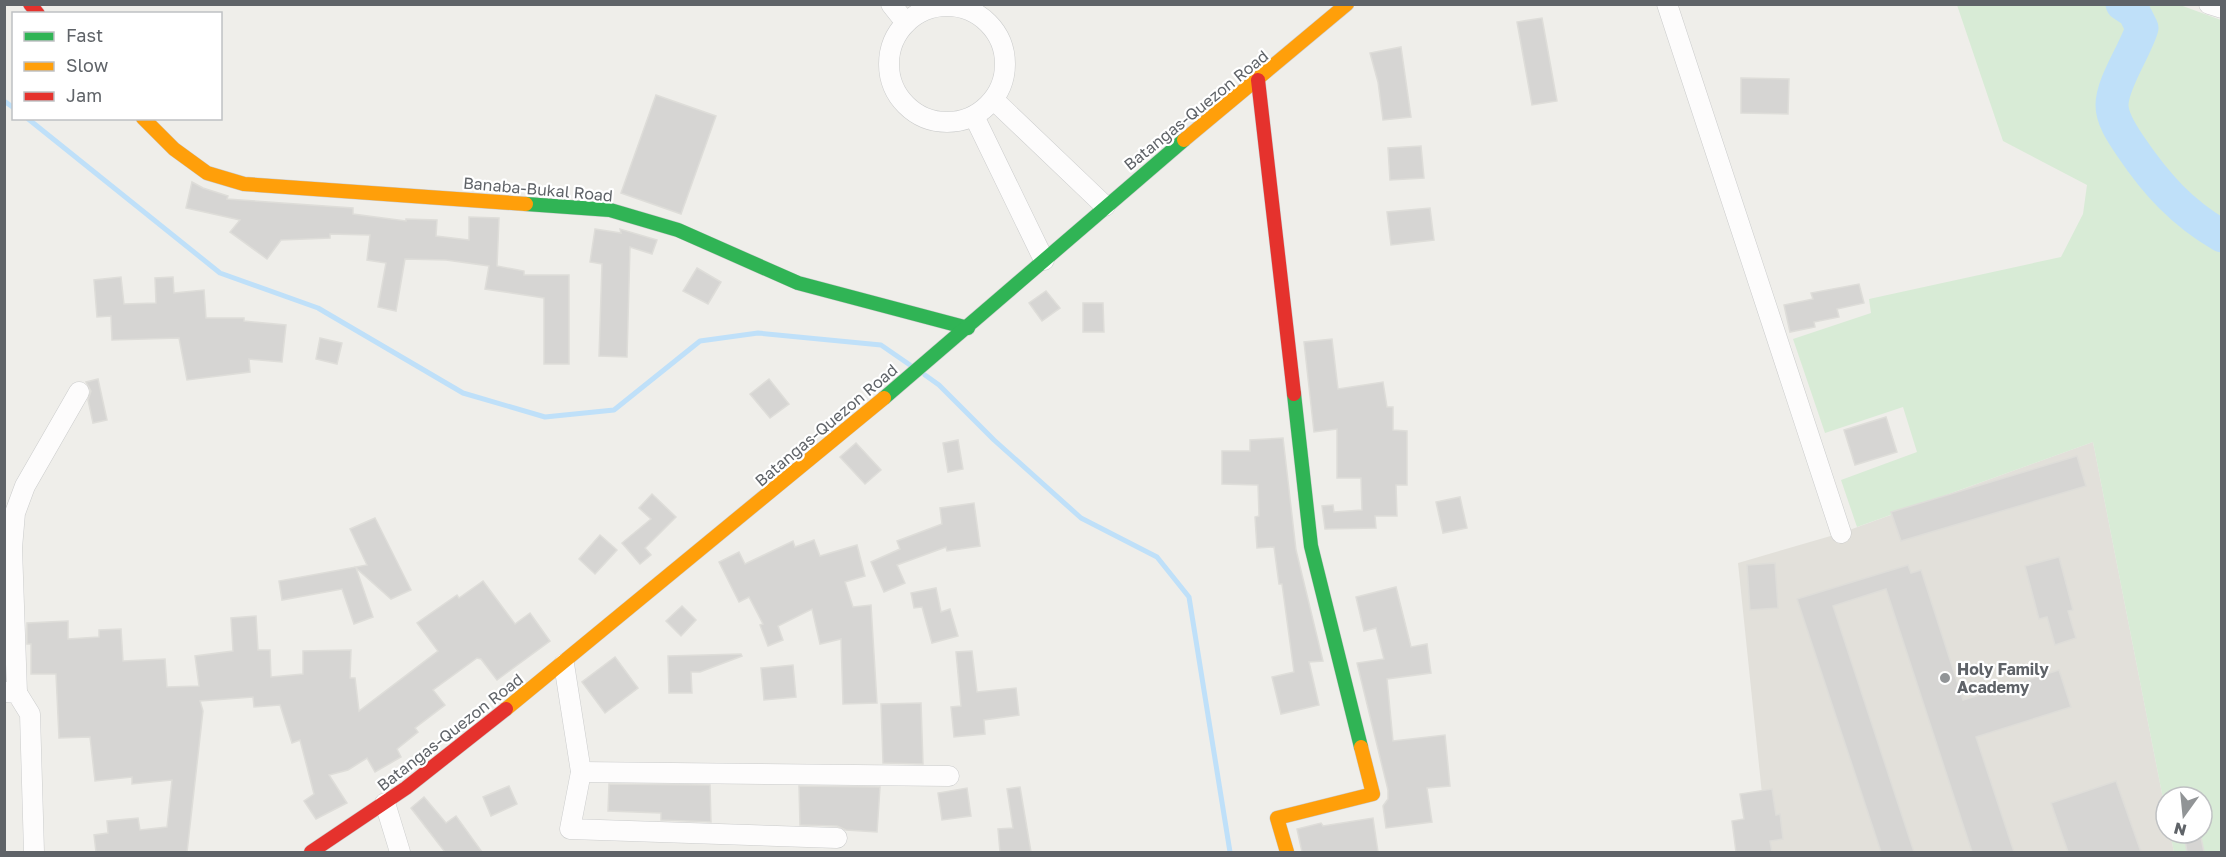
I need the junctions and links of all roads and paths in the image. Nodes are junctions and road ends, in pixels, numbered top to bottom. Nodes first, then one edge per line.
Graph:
1 (891, 4) edge
2 (1347, 4) edge
3 (1666, 4) edge
4 (2209, 4) edge
5 (2222, 8) edge
6 (910, 14) edge
7 (1258, 80) junction
8 (994, 100) junction
9 (974, 116) junction
10 (145, 120) edge
11 (1105, 206) junction
12 (1044, 260) junction
13 (968, 328) junction
14 (79, 392) dead end
15 (1841, 533) dead end
16 (564, 664) junction
17 (11, 692) edge
18 (581, 772) junction
19 (949, 776) dead end
20 (385, 803) junction
21 (837, 838) dead end
22 (34, 852) edge
23 (311, 852) edge
24 (400, 852) edge
25 (1287, 852) edge

1 - 6 street
2 - 7 street, Batangas-Quezon Road
3 - 15 street
4 - 5 street
6 - 8 street
6 - 9 street
7 - 11 street, Batangas-Quezon Road
7 - 25 street
8 - 9 street
8 - 11 street
9 - 12 street
10 - 13 street, Banaba-Bukal Road
11 - 12 street, Batangas-Quezon Road
12 - 13 street, Batangas-Quezon Road
13 - 16 street, Batangas-Quezon Road
14 - 17 street
16 - 18 street
16 - 20 street, Batangas-Quezon Road
17 - 22 street
18 - 19 street
18 - 21 street
20 - 23 street, Batangas-Quezon Road
20 - 24 street

